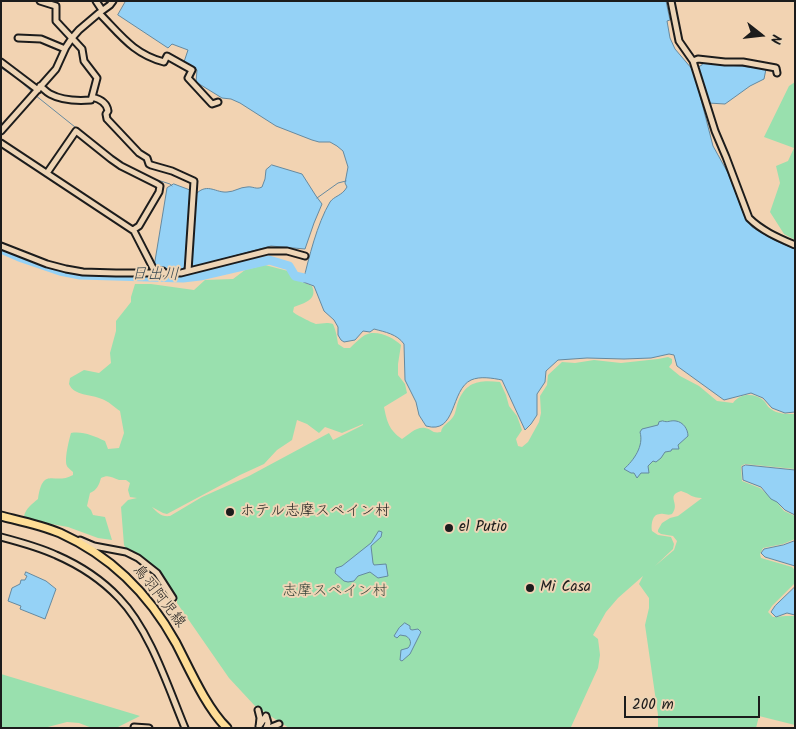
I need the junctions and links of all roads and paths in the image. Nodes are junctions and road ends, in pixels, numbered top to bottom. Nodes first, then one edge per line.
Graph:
1 (40, 1) edge
2 (96, 1) edge
3 (113, 1) edge
4 (671, 1) edge
5 (100, 11) junction
6 (18, 38) dead end
7 (72, 38) junction
8 (65, 48) junction
9 (693, 61) junction
10 (1, 62) edge
11 (777, 73) dead end
12 (39, 88) junction
13 (92, 97) junction
14 (218, 102) dead end
15 (1, 130) edge
16 (1, 143) edge
17 (47, 174) junction
18 (133, 230) junction
19 (795, 245) edge
20 (1, 246) edge
21 (305, 256) dead end
22 (188, 271) junction
23 (1, 516) edge
24 (58, 532) junction
25 (1, 536) edge
26 (173, 598) dead end
27 (258, 710) dead end
28 (278, 724) dead end
29 (134, 727) edge
30 (259, 727) edge
31 (149, 728) edge
32 (185, 728) edge
33 (227, 728) edge
34 (268, 728) edge

1 - 7 street
2 - 5 street
3 - 5 street
4 - 9 street
5 - 7 street
5 - 14 street
6 - 8 street
7 - 8 street
7 - 13 street
8 - 12 street
9 - 11 street
9 - 19 street
10 - 12 street
12 - 13 street
12 - 15 street
13 - 22 street
16 - 17 street
17 - 18 street
17 - 18 street
18 - 22 street
20 - 22 street
21 - 22 street
23 - 24 main road, 鳥羽阿児線
24 - 26 street
24 - 33 main road, 鳥羽阿児線
25 - 32 street
27 - 30 street
28 - 34 street
29 - 31 street
30 - 34 street

